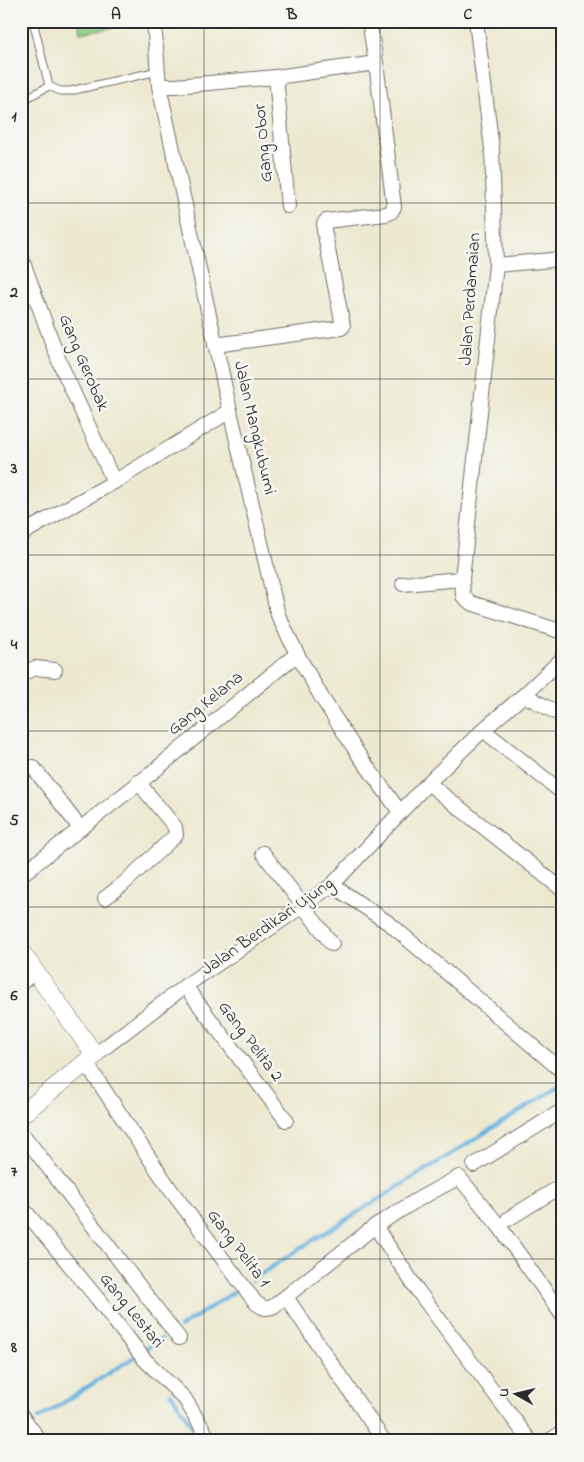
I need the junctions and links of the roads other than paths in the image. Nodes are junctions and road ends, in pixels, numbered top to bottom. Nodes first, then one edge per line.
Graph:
1 (33, 21) edge
2 (154, 21) edge
3 (369, 21) edge
4 (476, 21) edge
5 (376, 63) junction
6 (158, 71) junction
7 (276, 77) junction
8 (49, 86) junction
9 (159, 86) junction
10 (21, 102) edge
11 (288, 206) dead end
12 (21, 257) edge
13 (563, 259) edge
14 (496, 265) junction
15 (216, 346) junction
16 (230, 411) junction
17 (114, 482) junction
18 (21, 534) edge
19 (462, 579) junction
20 (404, 584) dead end
21 (563, 632) edge
22 (297, 654) junction
23 (563, 658) edge
24 (55, 670) dead end
25 (21, 674) edge
26 (524, 695) junction
27 (563, 716) edge
28 (482, 730) junction
29 (33, 767) dead end
30 (138, 782) junction
31 (428, 783) junction
32 (563, 793) edge
33 (400, 812) junction
34 (80, 828) junction
35 (263, 853) dead end
36 (21, 875) edge
37 (332, 885) junction
38 (563, 890) edge
39 (105, 898) dead end
40 (302, 906) junction
41 (332, 944) dead end
42 (21, 952) edge
43 (36, 971) junction
44 (21, 983) edge
45 (185, 986) junction
46 (90, 1059) junction
47 (563, 1072) edge
48 (563, 1110) edge
49 (21, 1115) edge
50 (286, 1120) dead end
51 (21, 1132) edge
52 (474, 1165) dead end
53 (563, 1185) edge
54 (21, 1206) edge
55 (508, 1220) dead end
56 (375, 1226) junction
57 (286, 1297) junction
58 (563, 1316) edge
59 (179, 1338) dead end
60 (21, 1415) edge
61 (563, 1428) edge
62 (40, 1441) edge
63 (210, 1441) edge
64 (384, 1441) edge
65 (530, 1441) edge
66 (542, 1441) edge

1 - 8 lane
2 - 6 street, Jalan Mangkubumi
3 - 5 street
4 - 14 street, Jalan Perdamaian
5 - 7 street
5 - 15 street
6 - 8 lane
6 - 9 street, Jalan Mangkubumi
7 - 9 street
7 - 11 street, Gang Obor
8 - 10 lane
9 - 15 street, Jalan Mangkubumi
12 - 17 street, Gang Gerobak
13 - 14 street
14 - 19 street, Jalan Perdamaian
15 - 16 street, Jalan Mangkubumi
16 - 17 street
16 - 22 street, Jalan Mangkubumi
17 - 18 street
19 - 20 street
19 - 21 street
22 - 30 street, Gang Kelana
22 - 33 street, Jalan Mangkubumi
23 - 26 street, Jalan Berdikari Ujung
24 - 25 street
26 - 27 street
26 - 28 street, Jalan Berdikari Ujung
28 - 31 street, Jalan Berdikari Ujung
28 - 32 street
29 - 34 street
30 - 34 street, Gang Kelana
30 - 39 street
31 - 33 street, Jalan Berdikari Ujung
31 - 38 street
33 - 37 street, Jalan Berdikari Ujung
34 - 36 street, Gang Kelana
35 - 40 street
37 - 40 street, Jalan Berdikari Ujung
37 - 47 street
40 - 41 street
40 - 45 street, Jalan Berdikari Ujung
42 - 43 street
43 - 44 street
43 - 46 street
45 - 46 street, Jalan Berdikari Ujung
45 - 50 street, Gang Pelita 2
46 - 49 street, Jalan Berdikari Ujung
46 - 57 street, Gang Pelita 1
48 - 52 street
51 - 59 street
53 - 55 street
54 - 63 street, Gang Lestari
56 - 57 street, Gang Pelita 1
56 - 58 street, Gang Pelita 1
56 - 65 street
57 - 64 street
60 - 62 street
61 - 66 lane

